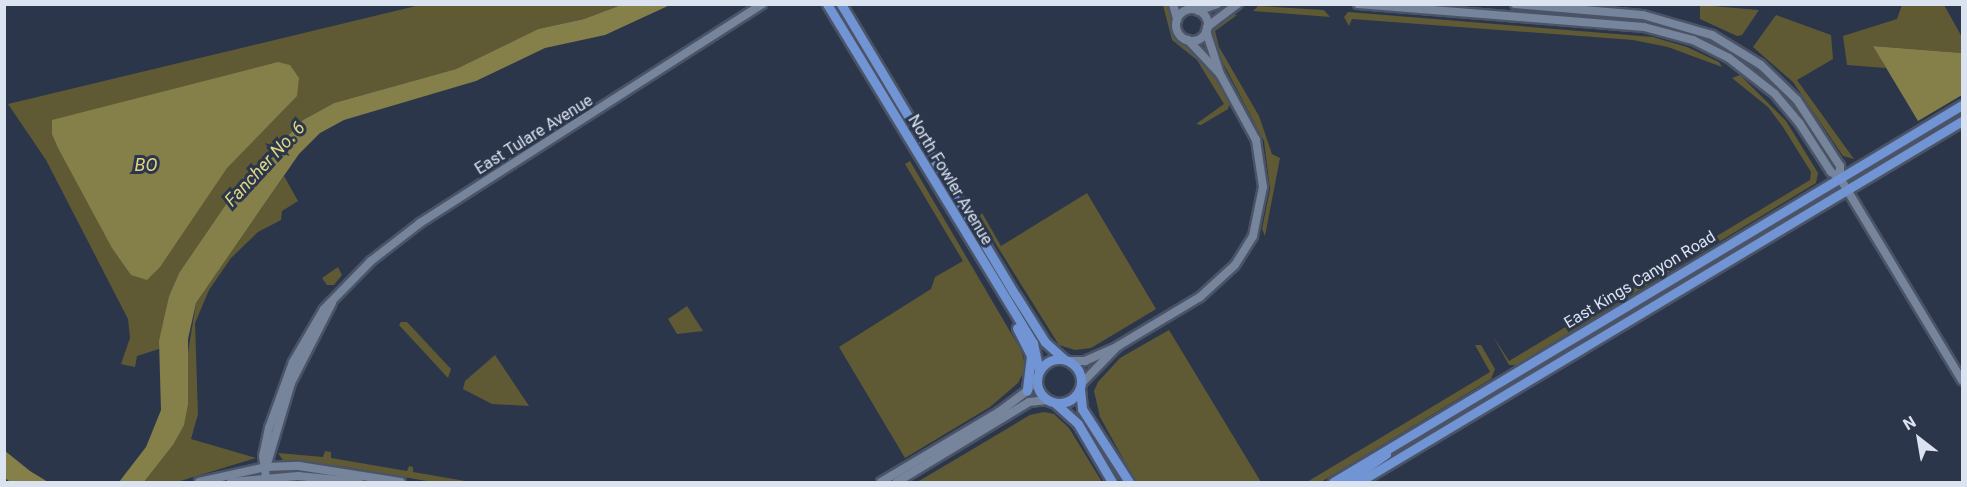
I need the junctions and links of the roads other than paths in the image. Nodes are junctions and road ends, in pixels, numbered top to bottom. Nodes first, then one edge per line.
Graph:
1 (762, 4) edge
2 (827, 4) edge
3 (841, 4) edge
4 (1173, 4) edge
5 (1217, 4) edge
6 (1238, 4) edge
7 (1358, 4) edge
8 (1515, 4) edge
9 (1193, 8) edge
10 (1177, 19) junction
11 (1207, 28) junction
12 (1188, 40) junction
13 (1220, 74) junction
14 (1962, 105) edge
15 (1962, 121) edge
16 (1840, 178) junction
17 (1847, 189) junction
18 (983, 266) junction
19 (1118, 346) junction
20 (1066, 360) junction
21 (1038, 375) junction
22 (1962, 381) edge
23 (1080, 387) junction
24 (1027, 391) junction
25 (1050, 401) junction
26 (1394, 446) junction
27 (266, 466) junction
28 (266, 477) junction
29 (199, 483) edge
30 (231, 483) edge
31 (359, 483) edge
32 (401, 483) edge
33 (880, 483) edge
34 (897, 483) edge
35 (1112, 483) edge
36 (1129, 483) edge
37 (1333, 483) edge
38 (1345, 483) edge
39 (1359, 483) edge

1 - 27 street, East Tulare Avenue
2 - 18 main road, North Fowler Avenue
3 - 20 main road, North Fowler Avenue
4 - 10 street
5 - 9 street
6 - 11 street
7 - 16 street
8 - 16 street
9 - 10 street
9 - 11 street
10 - 12 street
11 - 12 street
11 - 13 street
12 - 13 street
13 - 19 street
14 - 16 main road, East Kings Canyon Road
15 - 17 main road, East Kings Canyon Road
16 - 17 street
16 - 26 main road, East Kings Canyon Road
17 - 22 street
17 - 39 main road, East Kings Canyon Road
18 - 21 main road, North Fowler Avenue
18 - 24 main road
19 - 20 street
19 - 23 street
20 - 21 main road
20 - 23 main road
21 - 24 street
21 - 25 main road
23 - 25 main road
23 - 36 main road
24 - 33 street
25 - 34 street
25 - 35 main road
26 - 37 main road, East Kings Canyon Road
26 - 38 main road
27 - 28 street, East Tulare Avenue
27 - 29 street
27 - 32 street
28 - 30 street
28 - 31 street

